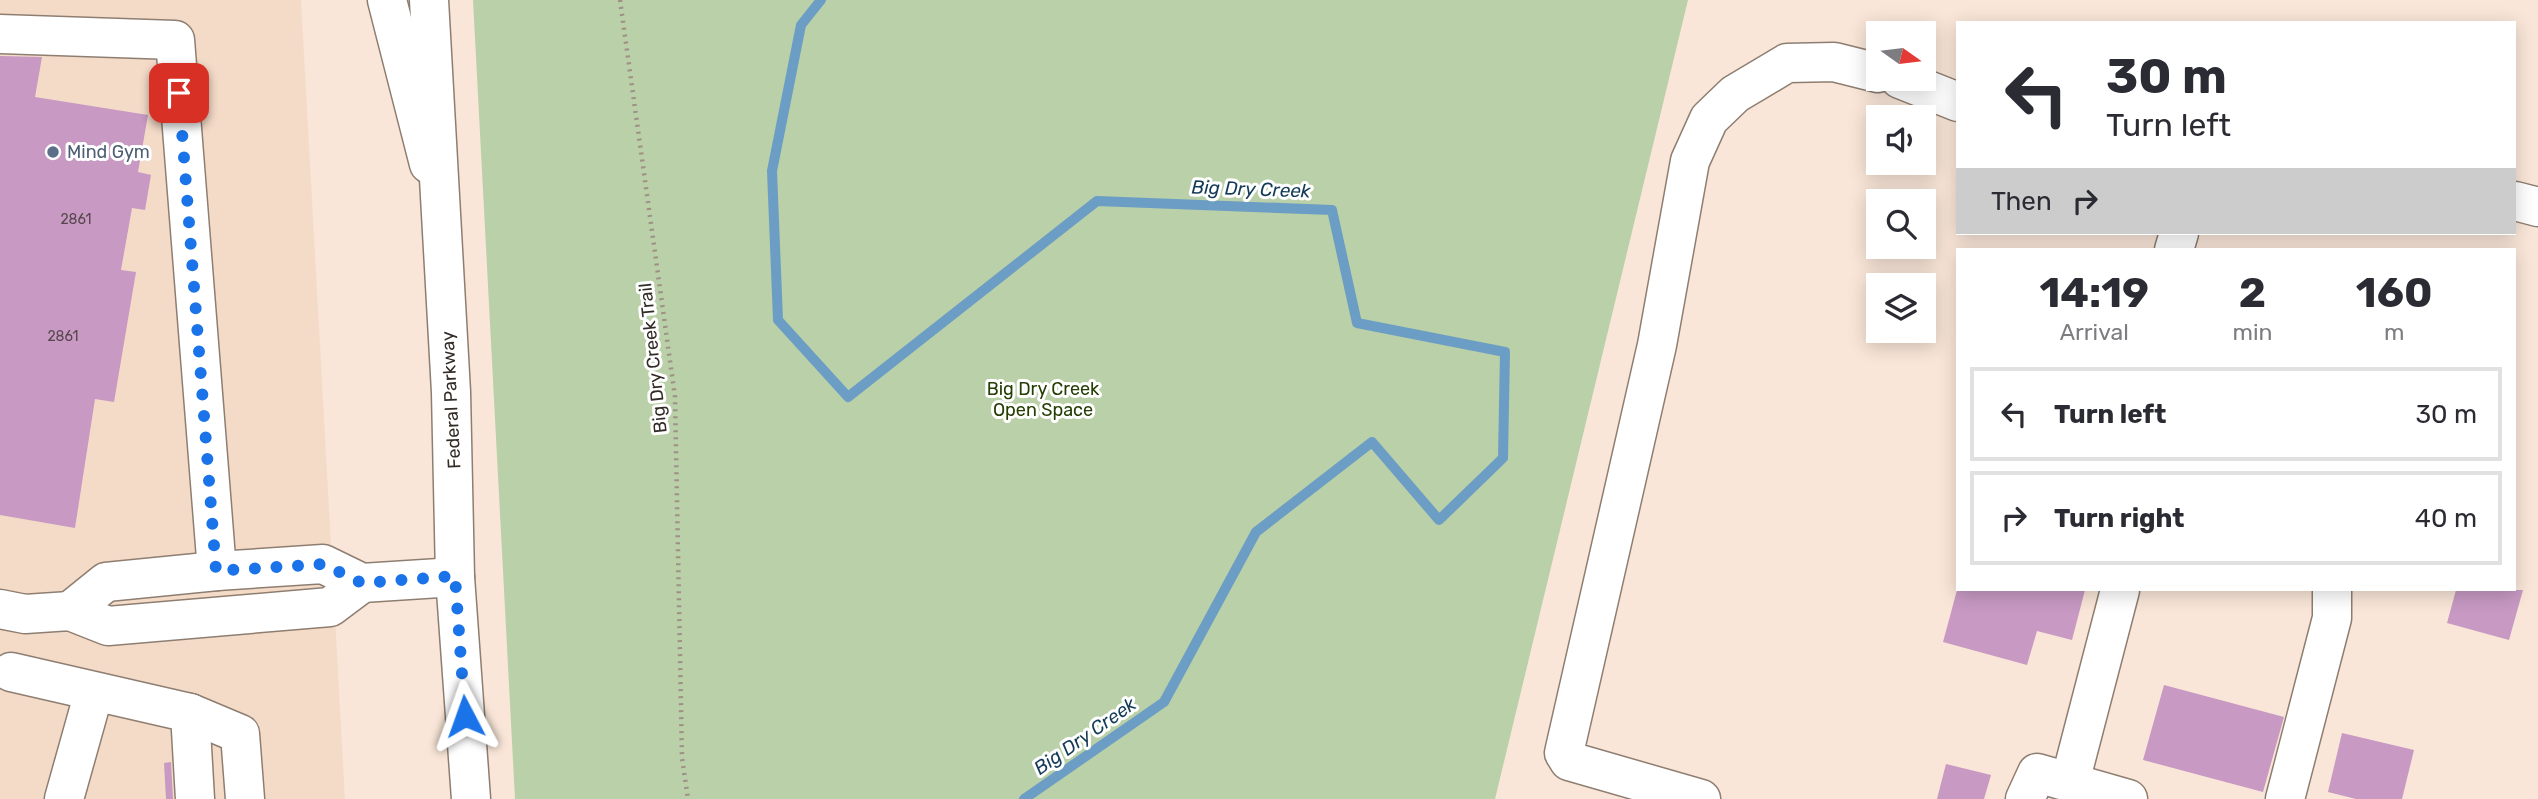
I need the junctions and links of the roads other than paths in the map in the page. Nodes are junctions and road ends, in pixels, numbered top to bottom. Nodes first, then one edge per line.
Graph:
1 (387, 0) edge
2 (429, 0) edge
3 (0, 34) edge
4 (1866, 70) edge
5 (1930, 91) edge
6 (1956, 101) edge
7 (2516, 201) edge
8 (439, 203) junction
9 (2538, 207) edge
10 (216, 571) junction
11 (455, 576) junction
12 (362, 583) junction
13 (2120, 591) edge
14 (2332, 591) edge
15 (0, 609) edge
16 (70, 611) junction
17 (11, 673) dead end
18 (94, 692) junction
19 (190, 713) junction
20 (2070, 782) junction
21 (64, 799) edge
22 (195, 799) edge
23 (245, 799) edge
24 (471, 799) edge
25 (1701, 799) edge
26 (2025, 799) edge
27 (2128, 799) edge
28 (2285, 799) edge

1 - 8 street
2 - 8 street, Federal Parkway
3 - 10 street
4 - 25 street
5 - 6 street
7 - 9 street
8 - 11 street, Federal Parkway
10 - 12 street
10 - 16 street
11 - 12 street
11 - 24 street, Federal Parkway
12 - 16 street
13 - 20 street
14 - 28 street
15 - 16 street
17 - 18 street
18 - 19 street
18 - 21 street
19 - 22 street
19 - 23 street
20 - 26 street
20 - 27 street

